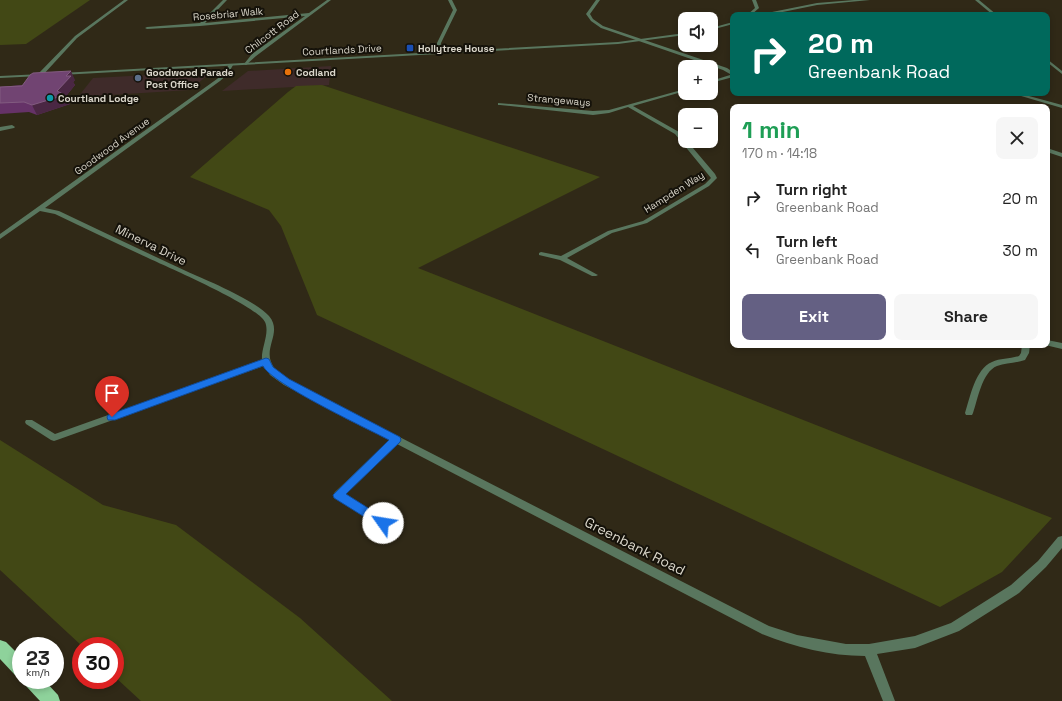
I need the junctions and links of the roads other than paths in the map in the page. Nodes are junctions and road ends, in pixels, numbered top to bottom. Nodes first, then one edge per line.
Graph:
1 (126, 0) edge
2 (225, 0) edge
3 (329, 0) edge
4 (450, 0) edge
5 (598, 0) edge
6 (754, 0) edge
7 (868, 0) edge
8 (977, 0) edge
9 (753, 12) edge
10 (777, 12) edge
11 (991, 12) edge
12 (311, 14) junction
13 (730, 24) edge
14 (200, 25) junction
15 (718, 27) edge
16 (147, 28) dead end
17 (678, 35) edge
18 (641, 41) junction
19 (437, 54) junction
20 (699, 60) edge
21 (1050, 63) edge
22 (246, 64) junction
23 (231, 65) junction
24 (718, 66) edge
25 (730, 72) edge
26 (1062, 73) edge
27 (48, 74) edge
28 (55, 74) edge
29 (40, 75) junction
30 (0, 77) edge
31 (730, 77) edge
32 (718, 80) edge
33 (678, 92) edge
34 (1024, 96) edge
35 (500, 104) dead end
36 (630, 106) junction
37 (1062, 107) edge
38 (12, 127) dead end
39 (0, 130) edge
40 (1050, 151) edge
41 (1062, 155) edge
42 (40, 209) junction
43 (0, 238) edge
44 (541, 254) dead end
45 (562, 258) junction
46 (594, 275) dead end
47 (1050, 344) edge
48 (1062, 346) edge
49 (1026, 348) edge
50 (266, 362) junction
51 (969, 413) dead end
52 (29, 422) dead end
53 (396, 440) junction
54 (394, 530) dead end
55 (1062, 540) edge
56 (0, 648) edge
57 (869, 650) junction
58 (12, 660) edge
59 (41, 689) edge
60 (52, 701) edge
61 (889, 701) edge

1 - 29 street
2 - 14 street
3 - 12 street, Chilcott Road
4 - 19 street
5 - 18 street
6 - 9 street
7 - 10 street
8 - 11 street
12 - 14 street, Rosebriar Walk
12 - 22 street, Chilcott Road
13 - 15 street
14 - 16 street, Rosebriar Walk
17 - 18 street, Courtlands Drive
18 - 19 street, Courtlands Drive
18 - 20 street
19 - 22 street, Courtlands Drive
21 - 26 street
22 - 23 street, Courtlands Drive
23 - 28 street, Courtlands Drive
23 - 42 street, Goodwood Avenue
24 - 25 street
27 - 29 street
29 - 30 street
31 - 32 street
33 - 36 street, Strangeways
34 - 37 street
35 - 36 street, Strangeways
36 - 45 street, Hampden Way
38 - 39 street
40 - 41 street
42 - 43 street, Goodwood Avenue
42 - 50 street, Minerva Drive
44 - 45 street
45 - 46 street
47 - 48 street
49 - 51 street
50 - 52 street
50 - 53 street, Greenbank Road
53 - 54 street
53 - 57 street, Greenbank Road
55 - 57 street, Greenbank Road
56 - 58 highway
57 - 61 street
59 - 60 highway

